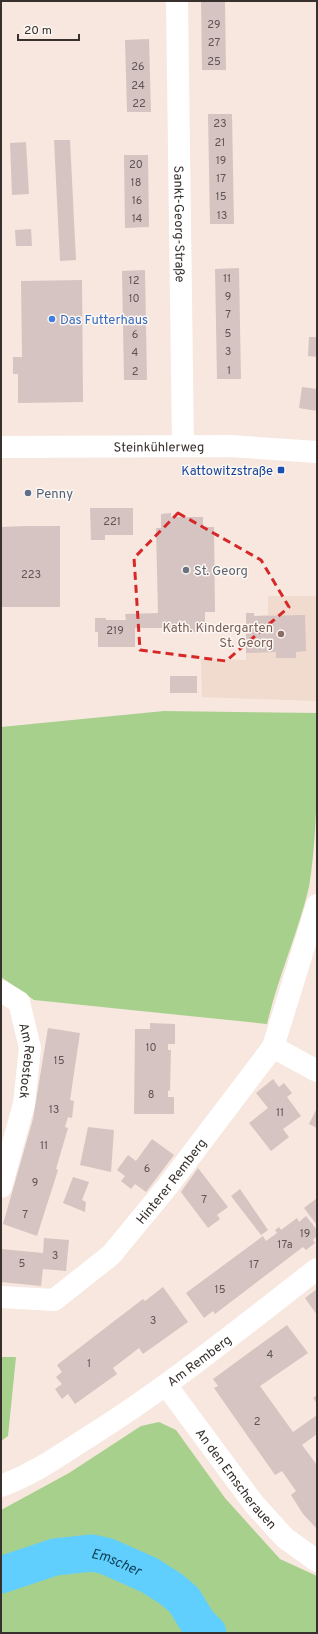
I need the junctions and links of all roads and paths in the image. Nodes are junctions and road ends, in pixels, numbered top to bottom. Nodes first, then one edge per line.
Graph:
1 (177, 1) edge
2 (183, 446) junction
3 (1, 447) edge
4 (317, 452) edge
5 (317, 905) edge
6 (1, 991) edge
7 (273, 1047) junction
8 (317, 1071) edge
9 (1, 1187) edge
10 (317, 1269) edge
11 (1, 1296) edge
12 (166, 1385) junction
13 (1, 1486) edge
14 (317, 1561) edge

1 - 2 street, Sankt-Georg-Straße
2 - 3 street, Steinkühlerweg
2 - 4 street, Steinkühlerweg
5 - 7 street, Hinterer Remberg
6 - 9 street, Am Rebstock
7 - 8 street
7 - 11 street, Hinterer Remberg
10 - 12 street, Am Remberg
12 - 13 street, Am Remberg
12 - 14 street, An den Emscherauen

